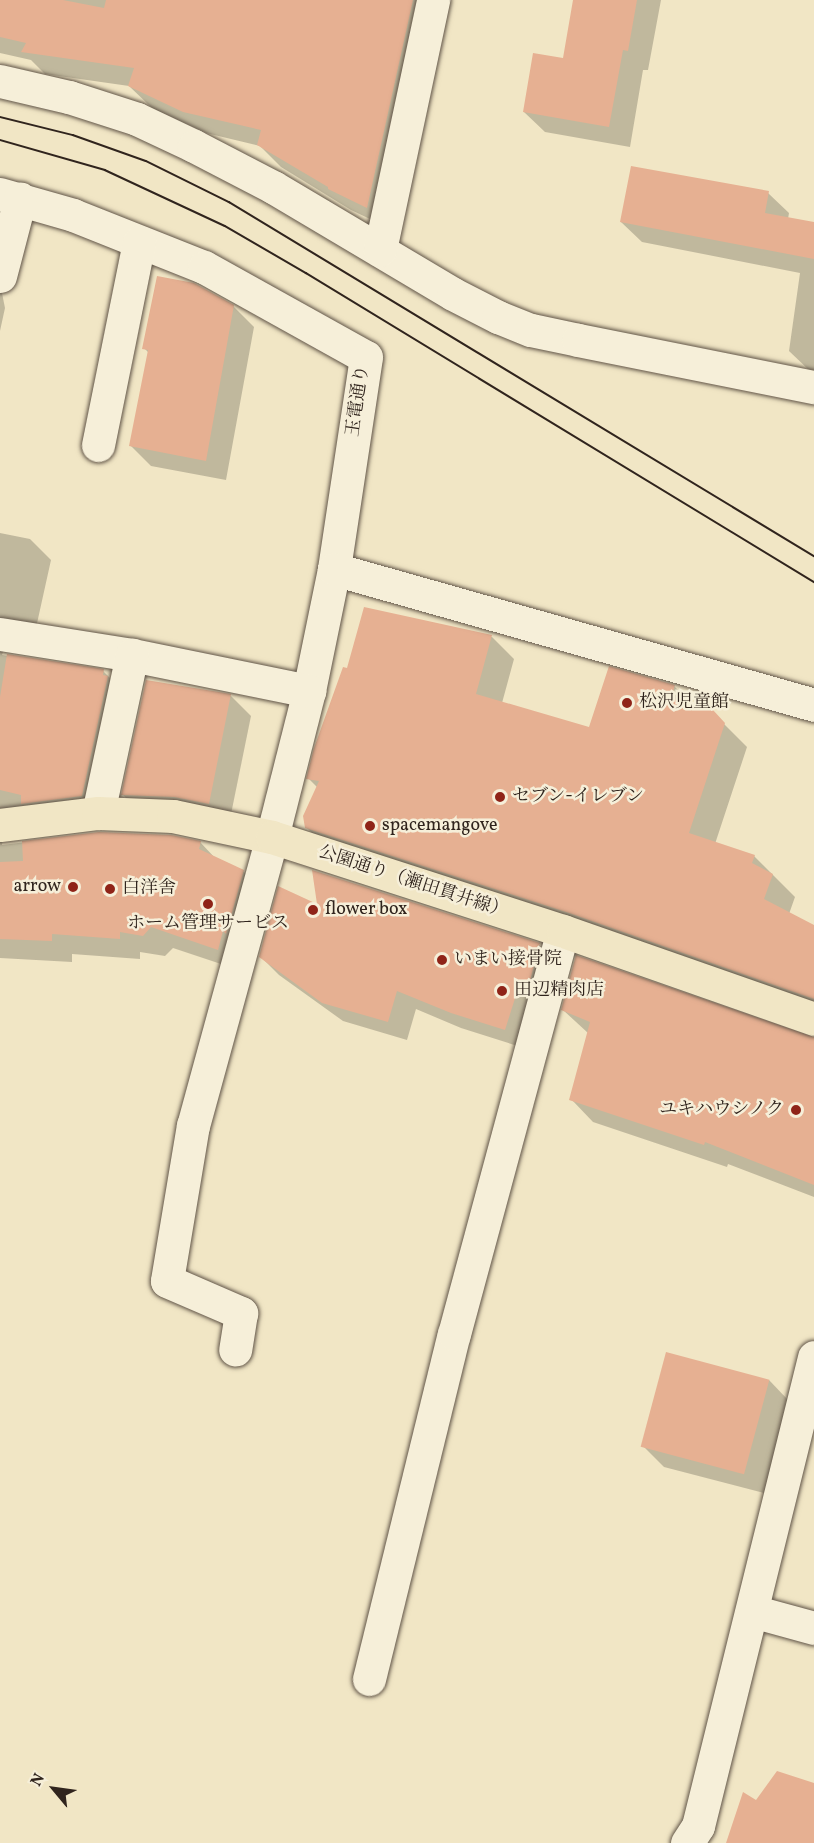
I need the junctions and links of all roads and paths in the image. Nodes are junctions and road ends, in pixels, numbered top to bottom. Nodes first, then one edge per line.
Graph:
1 (433, 0) edge
2 (0, 81) edge
3 (10, 197) edge
4 (140, 242) junction
5 (380, 250) junction
6 (0, 276) edge
7 (814, 387) edge
8 (98, 445) dead end
9 (334, 569) junction
10 (0, 634) edge
11 (132, 655) junction
12 (309, 691) junction
13 (814, 705) edge
14 (98, 813) junction
15 (0, 825) edge
16 (272, 837) junction
17 (562, 932) junction
18 (814, 1019) edge
19 (235, 1350) dead end
20 (814, 1357) edge
21 (752, 1611) junction
22 (814, 1628) edge
23 (369, 1679) dead end
24 (687, 1843) edge

1 - 5 street
2 - 5 street
3 - 4 street, 玉電通り
3 - 6 street
4 - 8 street
4 - 9 street, 玉電通り
5 - 7 street
9 - 12 street, 玉電通り
9 - 13 street
10 - 11 street
11 - 12 street
11 - 14 street
12 - 16 street, 玉電通り
14 - 15 main road, 公園通り（瀬田貫井線）
14 - 16 main road, 公園通り（瀬田貫井線）
16 - 17 main road, 公園通り（瀬田貫井線）
16 - 19 street, 玉電通り
17 - 18 main road, 公園通り（瀬田貫井線）
17 - 23 street
20 - 21 street
21 - 22 street
21 - 24 street

